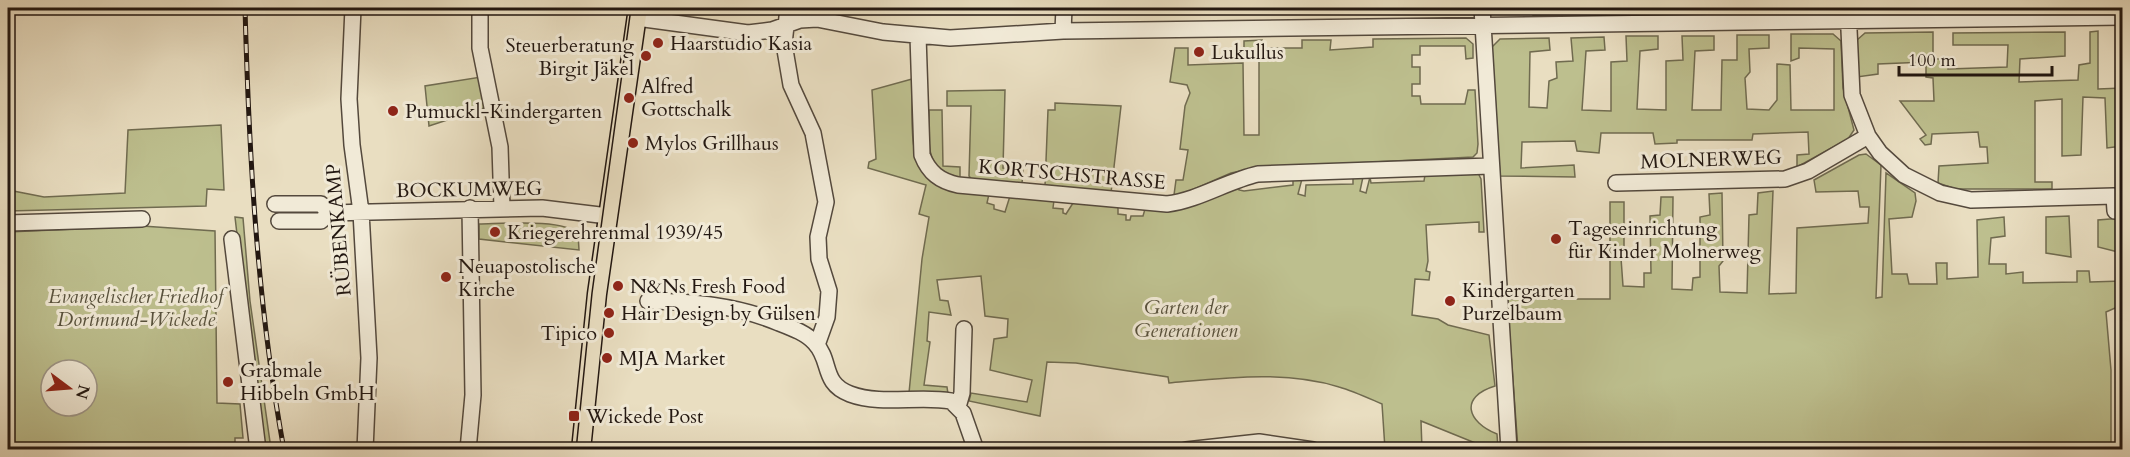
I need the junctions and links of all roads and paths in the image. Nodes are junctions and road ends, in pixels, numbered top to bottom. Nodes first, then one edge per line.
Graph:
1 (353, 8) edge
2 (480, 8) edge
3 (788, 8) edge
4 (1064, 8) edge
5 (1482, 8) edge
6 (638, 13) edge
7 (2030, 13) edge
8 (1848, 15) edge
9 (2122, 17) edge
10 (786, 25) junction
11 (1483, 27) junction
12 (1063, 31) junction
13 (918, 36) junction
14 (1868, 136) junction
15 (1490, 166) junction
16 (1616, 183) dead end
17 (275, 204) dead end
18 (470, 208) junction
19 (502, 208) junction
20 (2115, 211) dead end
21 (362, 212) junction
22 (329, 213) junction
23 (608, 216) junction
24 (142, 219) dead end
25 (279, 221) dead end
26 (8, 223) edge
27 (232, 239) dead end
28 (648, 301) dead end
29 (964, 329) dead end
30 (818, 345) junction
31 (958, 406) junction
32 (258, 450) edge
33 (365, 450) edge
34 (468, 450) edge
35 (581, 450) edge
36 (976, 450) edge
37 (1186, 450) edge
38 (1313, 450) edge
39 (1509, 450) edge

1 - 21 street, RÜBENKAMP
2 - 19 street
3 - 10 street
4 - 12 street
5 - 11 street
6 - 10 street
6 - 23 main road
7 - 8 street
7 - 9 street
8 - 11 street
8 - 14 street
10 - 13 street
10 - 30 street
11 - 12 street
11 - 15 street
12 - 13 street
13 - 15 street, KORTSCHSTRASSE
14 - 16 street, MOLNERWEG
14 - 20 street
15 - 39 street
17 - 22 street, BOCKUMWEG
18 - 19 street, BOCKUMWEG
18 - 21 street, BOCKUMWEG
18 - 34 street
19 - 23 street, BOCKUMWEG
21 - 22 street, BOCKUMWEG
21 - 33 street, RÜBENKAMP
22 - 25 street, BOCKUMWEG
23 - 35 main road
24 - 26 street
27 - 32 street
28 - 30 street
29 - 31 street
30 - 31 street
31 - 36 street
37 - 38 street

